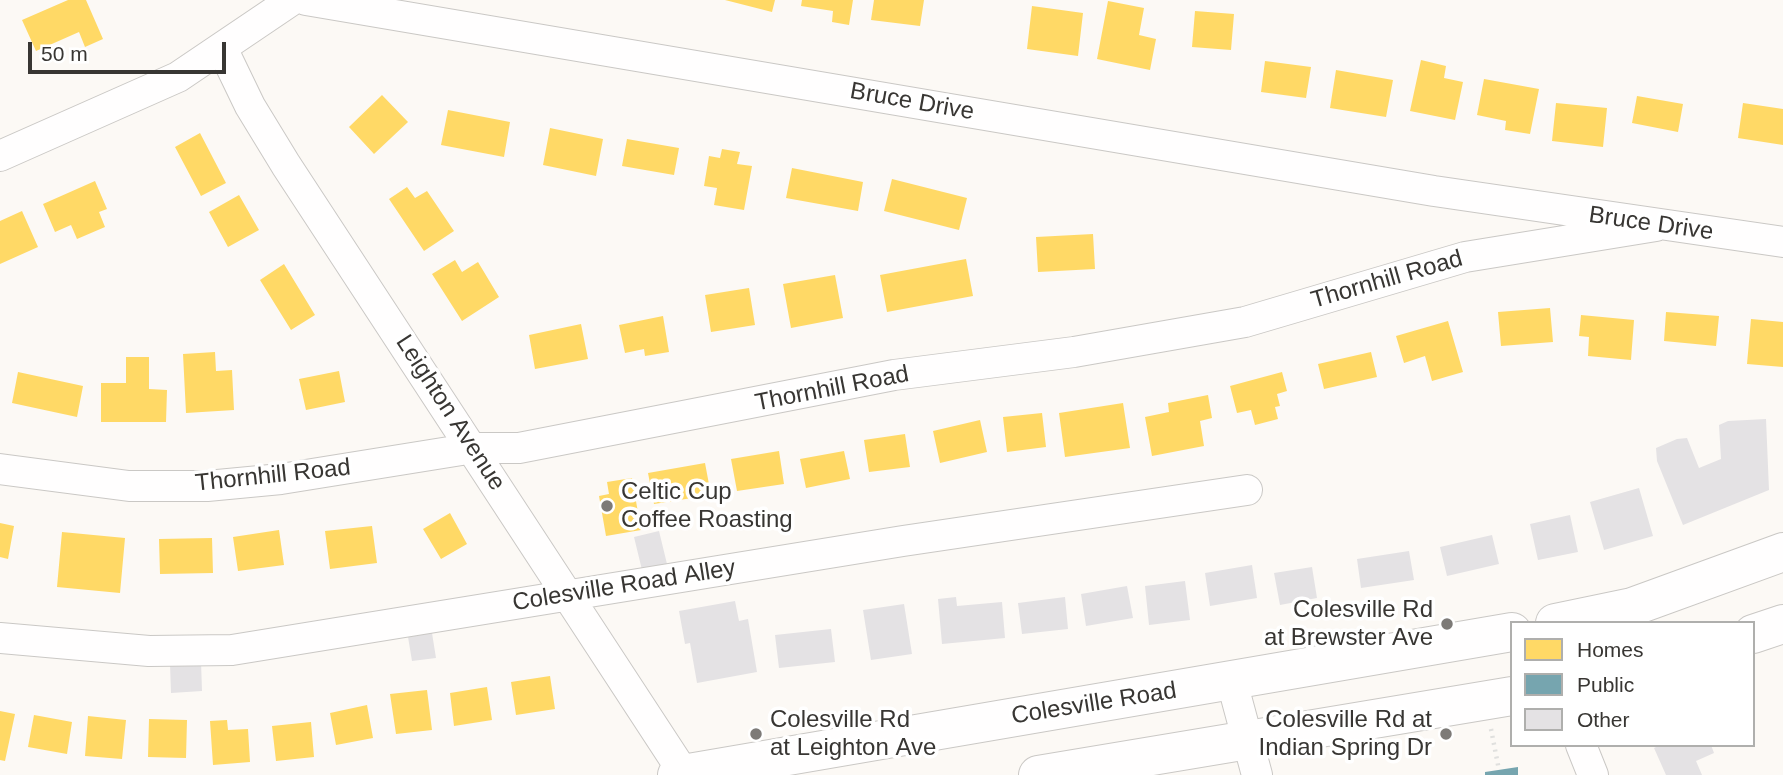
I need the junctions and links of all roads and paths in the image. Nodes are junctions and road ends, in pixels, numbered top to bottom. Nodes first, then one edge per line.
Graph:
1 (292, 0) edge
2 (306, 0) edge
3 (222, 48) junction
4 (0, 156) edge
5 (1519, 204) junction
6 (1656, 226) junction
7 (1783, 242) edge
8 (1519, 247) junction
9 (474, 448) junction
10 (0, 469) edge
11 (1247, 490) dead end
12 (1783, 552) edge
13 (568, 594) junction
14 (1565, 621) edge
15 (1783, 624) edge
16 (1510, 632) edge
17 (1755, 633) edge
18 (0, 638) edge
19 (1232, 682) junction
20 (1510, 696) edge
21 (1493, 740) dead end
22 (1582, 747) edge
23 (1253, 759) edge
24 (1499, 770) dead end
25 (682, 774) edge
26 (1038, 775) edge
27 (1593, 775) edge

1 - 3 street
2 - 5 street, Bruce Drive
3 - 4 street
3 - 9 street, Leighton Avenue
5 - 6 street, Bruce Drive
5 - 8 street
6 - 7 street, Bruce Drive
6 - 8 street, Thornhill Road
8 - 9 street, Thornhill Road
9 - 10 street, Thornhill Road
9 - 13 street, Leighton Avenue
11 - 13 street, Colesville Road Alley
12 - 14 highway
13 - 18 street, Colesville Road Alley
13 - 25 street, Leighton Avenue
15 - 17 highway
16 - 19 highway, Colesville Road
19 - 23 street
19 - 25 highway, Colesville Road
20 - 23 highway
21 - 24 path
22 - 27 street
23 - 26 highway

